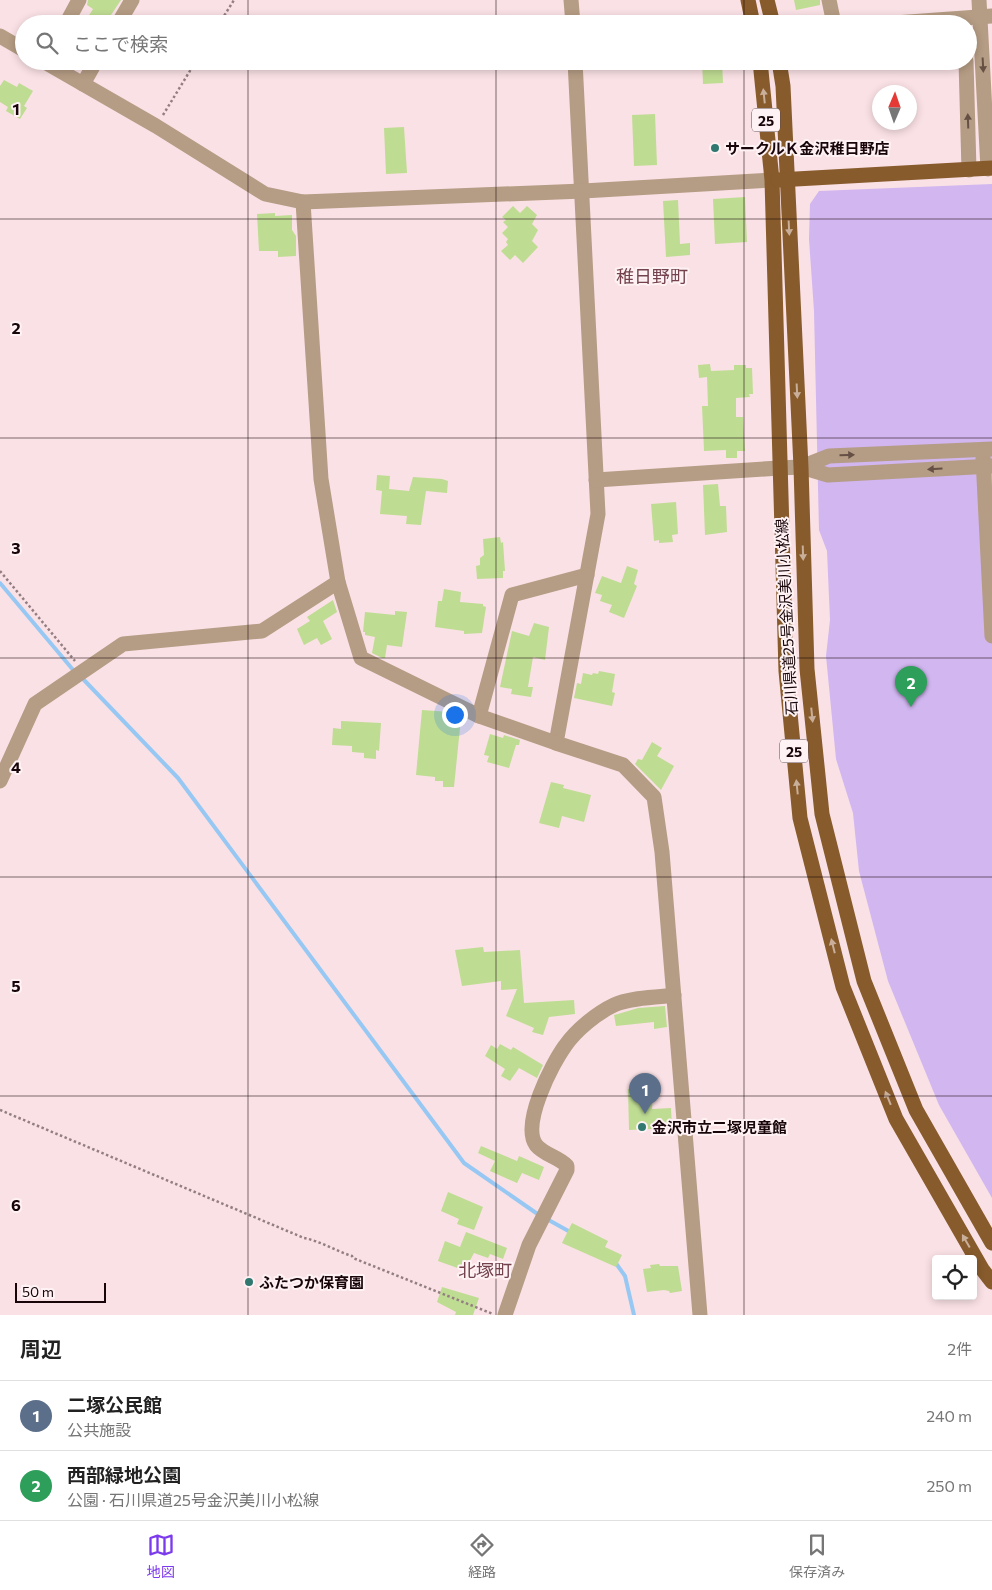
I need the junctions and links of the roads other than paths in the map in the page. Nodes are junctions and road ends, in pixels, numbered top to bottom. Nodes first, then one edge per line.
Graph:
1 (79, 0) edge
2 (132, 0) edge
3 (571, 0) edge
4 (748, 0) edge
5 (767, 0) edge
6 (829, 0) edge
7 (979, 0) edge
8 (71, 15) edge
9 (123, 15) edge
10 (572, 15) edge
11 (751, 15) edge
12 (771, 15) edge
13 (832, 15) edge
14 (977, 15) edge
15 (977, 30) edge
16 (0, 36) edge
17 (15, 45) edge
18 (59, 70) edge
19 (91, 70) edge
20 (576, 70) edge
21 (762, 70) edge
22 (779, 70) edge
23 (966, 70) edge
24 (83, 84) junction
25 (990, 168) edge
26 (970, 170) junction
27 (780, 180) junction
28 (583, 191) junction
29 (303, 202) junction
30 (987, 449) edge
31 (988, 466) edge
32 (801, 467) junction
33 (779, 468) junction
34 (596, 480) junction
35 (587, 575) junction
36 (338, 582) junction
37 (992, 636) edge
38 (479, 716) junction
39 (556, 743) junction
40 (0, 781) edge
41 (674, 995) junction
42 (992, 1242) edge
43 (992, 1282) edge
44 (506, 1314) edge
45 (700, 1315) edge

1 - 8 street
2 - 9 street
3 - 10 street
4 - 11 main road
5 - 12 main road
6 - 13 street
7 - 14 street
15 -> 25 street
16 - 17 street
18 - 24 street
19 - 24 street
20 - 28 street
27 -> 21 main road, 石川県道25号金沢美川小松線 / 25
22 - 27 main road, 石川県道25号金沢美川小松線 / 25
26 -> 23 street
24 - 29 street
25 - 26 main road
26 - 27 main road
27 - 28 street
27 -> 32 main road, 石川県道25号金沢美川小松線 / 25
27 - 33 main road, 石川県道25号金沢美川小松線 / 25
28 - 29 street
28 - 34 street
29 - 36 street
30 - 31 street
32 -> 30 street
31 -> 32 street
31 - 37 street
32 - 33 street
32 -> 42 main road, 石川県道25号金沢美川小松線 / 25
33 - 34 street
43 -> 33 main road, 石川県道25号金沢美川小松線 / 25
34 - 35 street
35 - 38 street
35 - 39 street
36 - 38 street
36 - 40 street
38 - 39 street
39 - 41 street
41 - 44 street
41 - 45 street

